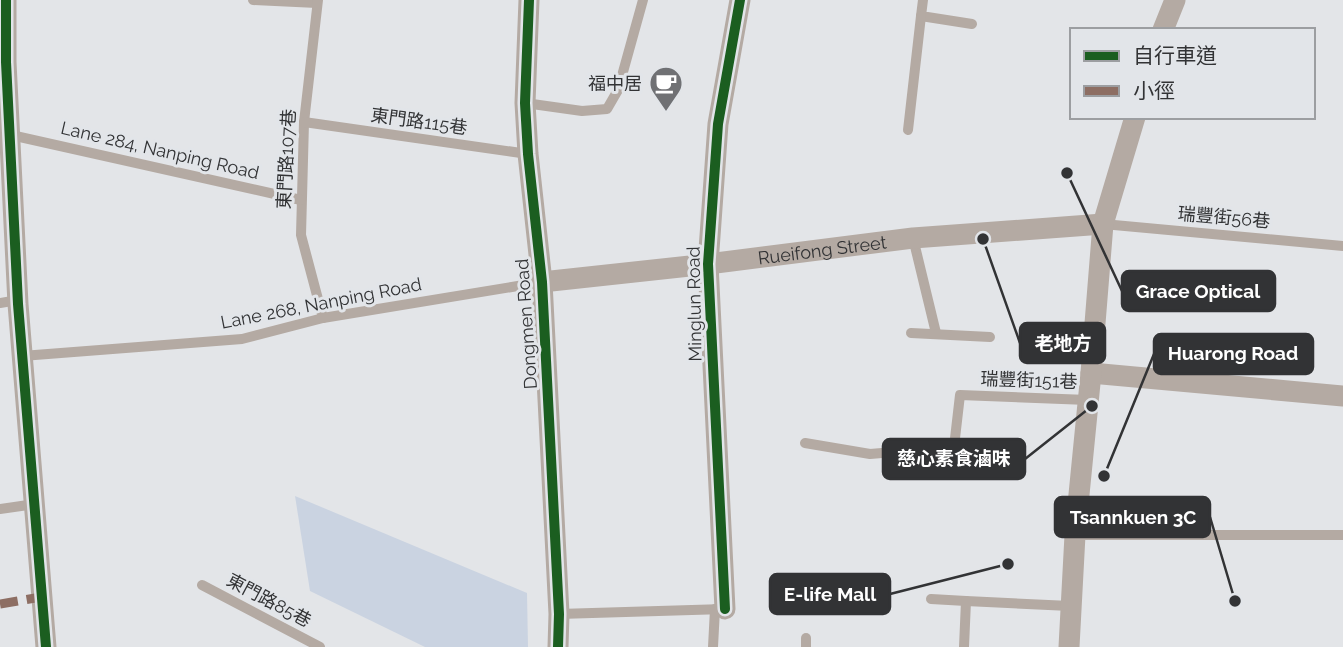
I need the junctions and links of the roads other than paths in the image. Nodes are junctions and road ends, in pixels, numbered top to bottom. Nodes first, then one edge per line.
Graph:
1 (253, 0) edge
2 (529, 0) edge
3 (643, 0) edge
4 (740, 0) edge
5 (923, 0) edge
6 (1175, 0) edge
7 (317, 1) edge
8 (4, 12) edge
9 (921, 16) junction
10 (972, 24) dead end
11 (1164, 28) edge
12 (525, 103) junction
13 (1134, 119) edge
14 (304, 122) junction
15 (908, 130) dead end
16 (11, 135) junction
17 (528, 154) junction
18 (301, 200) junction
19 (1103, 224) junction
20 (913, 238) junction
21 (1343, 246) edge
22 (708, 264) junction
23 (542, 282) junction
24 (9, 302) edge
25 (323, 318) junction
26 (911, 333) dead end
27 (936, 333) junction
28 (990, 337) dead end
29 (22, 356) junction
30 (1091, 373) junction
31 (1343, 396) edge
32 (1088, 400) junction
33 (805, 443) dead end
34 (35, 504) junction
35 (0, 509) edge
36 (1075, 535) junction
37 (1343, 536) edge
38 (202, 585) dead end
39 (931, 599) dead end
40 (966, 601) junction
41 (1070, 606) junction
42 (720, 609) junction
43 (559, 614) junction
44 (46, 647) edge
45 (320, 647) edge
46 (558, 647) edge
47 (713, 647) edge
48 (964, 647) edge
49 (1069, 647) edge

1 - 7 lane
2 - 12 street, Dongmen Road
3 - 12 lane
4 - 22 street, Minglun Road
5 - 9 lane
6 - 11 street
7 - 14 lane, 東門路107巷
8 - 16 street
9 - 10 lane
9 - 15 lane
12 - 17 street, Dongmen Road
13 - 19 street
14 - 17 lane, 東門路115巷
14 - 18 lane, 東門路107巷
16 - 18 lane, Lane 284, Nanping Road
16 - 24 street
17 - 23 street, Dongmen Road
18 - 25 lane, 東門路107巷
19 - 20 street, Rueifong Street
19 - 21 lane, 瑞豐街56巷
19 - 30 street
20 - 22 street, Rueifong Street
20 - 27 lane
22 - 23 street, Rueifong Street
22 - 42 street, Minglun Road
23 - 25 lane, Lane 268, Nanping Road
23 - 43 street, Dongmen Road
24 - 29 street
25 - 29 lane, Lane 268, Nanping Road
26 - 27 lane
27 - 28 lane
29 - 34 street
30 - 31 street
30 - 32 street
32 - 33 lane, 瑞豐街151巷
32 - 36 street
34 - 35 lane
34 - 44 street
36 - 37 lane
36 - 41 street
38 - 45 lane, 東門路85巷
39 - 40 lane
40 - 41 lane
40 - 48 lane
41 - 49 street
42 - 43 lane
42 - 47 lane
43 - 46 street, Dongmen Road

